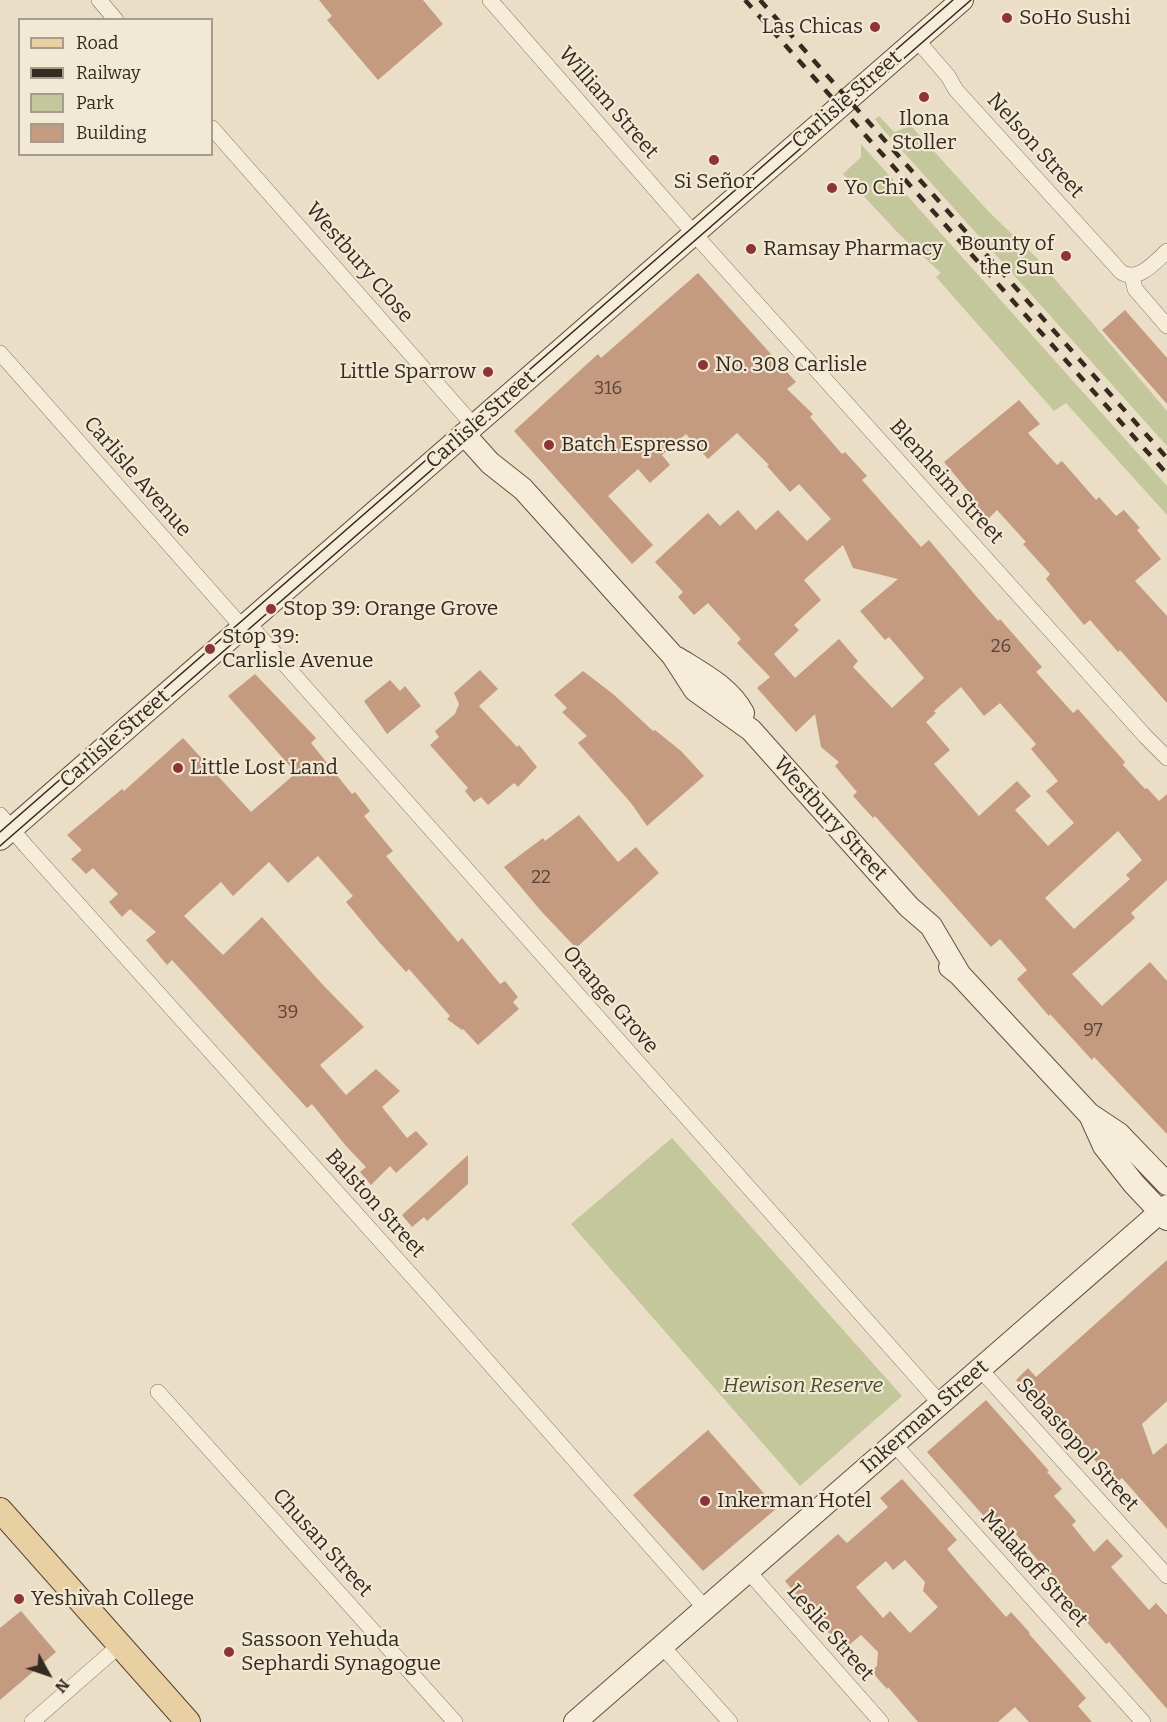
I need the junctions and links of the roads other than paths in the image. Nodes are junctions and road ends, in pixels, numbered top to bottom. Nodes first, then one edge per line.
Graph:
1 (99, 0) edge
2 (490, 0) edge
3 (962, 0) edge
4 (114, 18) edge
5 (916, 39) junction
6 (213, 129) edge
7 (694, 233) junction
8 (1167, 251) edge
9 (1130, 276) junction
10 (1167, 326) edge
11 (0, 353) edge
12 (472, 427) junction
13 (246, 626) junction
14 (1167, 758) edge
15 (4, 828) edge
16 (1089, 1114) junction
17 (1167, 1184) edge
18 (1165, 1212) edge
19 (980, 1369) junction
20 (158, 1392) dead end
21 (940, 1403) junction
22 (894, 1444) junction
23 (0, 1510) edge
24 (748, 1571) junction
25 (1167, 1576) edge
26 (705, 1608) junction
27 (120, 1645) junction
28 (662, 1646) junction
29 (32, 1722) edge
30 (188, 1722) edge
31 (455, 1722) edge
32 (575, 1722) edge
33 (729, 1722) edge
34 (881, 1722) edge
35 (1143, 1722) edge

1 - 4 street
2 - 7 street, William Street
3 - 5 street, Carlisle Street
5 - 7 street, Carlisle Street
5 - 9 street, Nelson Street
6 - 12 street, Westbury Close
7 - 12 street, Carlisle Street
7 - 14 street, Blenheim Street
8 - 9 street
9 - 10 street, Nelson Street
11 - 13 street, Carlisle Avenue
12 - 13 street, Carlisle Street
12 - 16 street, Westbury Street
13 - 15 street, Carlisle Street
13 - 21 street, Orange Grove
15 - 26 street, Balston Street
16 - 17 street, Westbury Street
16 - 18 street, Westbury Street
18 - 19 street, Inkerman Street
19 - 21 street, Inkerman Street
19 - 25 street, Sebastopol Street
20 - 31 street, Chusan Street
21 - 22 street, Inkerman Street
22 - 24 street, Inkerman Street
22 - 35 street, Malakoff Street
23 - 27 main road
24 - 26 street, Inkerman Street
24 - 34 street, Leslie Street
26 - 28 street, Inkerman Street
27 - 29 street
27 - 30 main road
28 - 32 street, Inkerman Street
28 - 33 street

